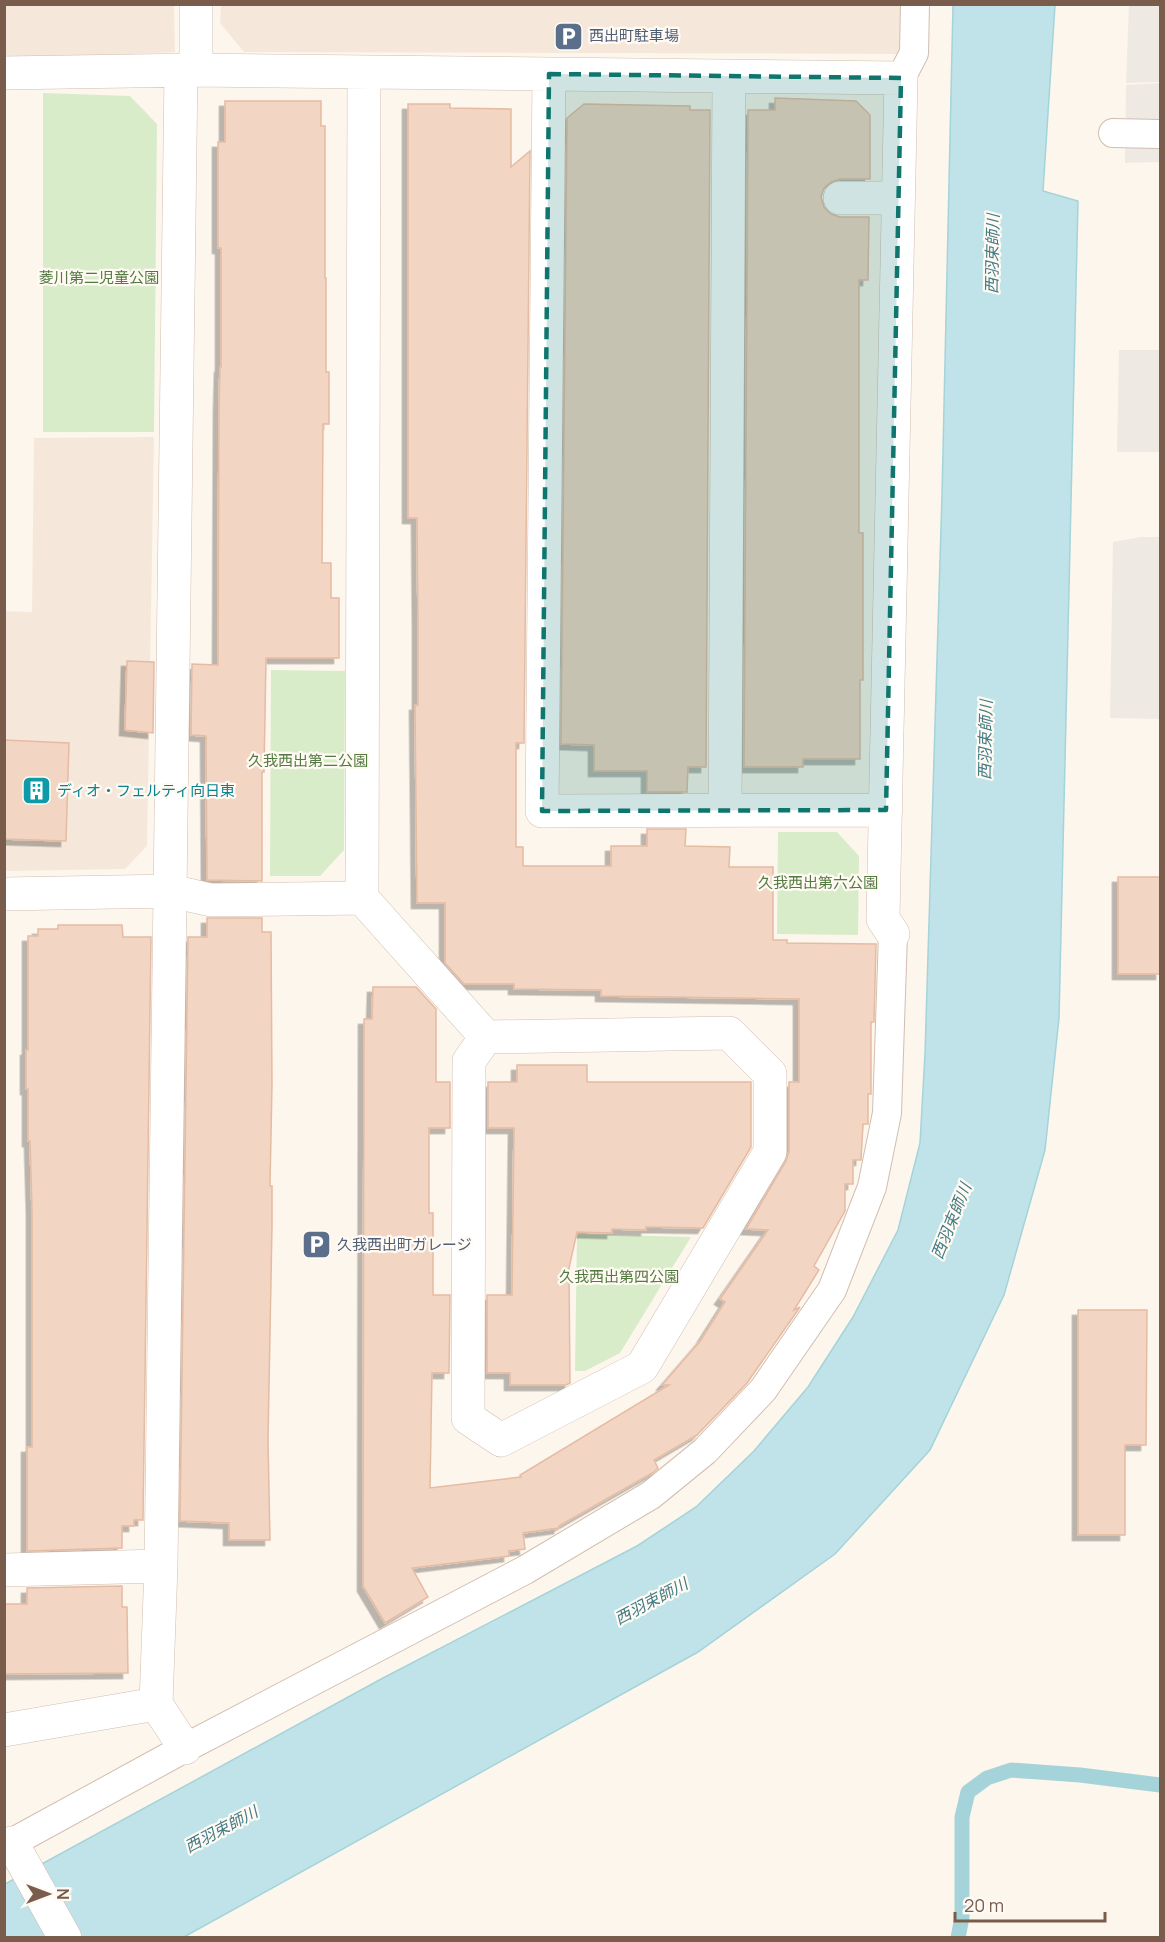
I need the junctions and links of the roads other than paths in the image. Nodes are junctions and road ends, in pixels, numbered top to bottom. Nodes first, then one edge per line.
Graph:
1 (196, 4) edge
2 (915, 4) edge
3 (188, 69) junction
4 (4, 73) edge
5 (364, 73) junction
6 (549, 74) junction
7 (729, 77) junction
8 (901, 78) junction
9 (1113, 133) dead end
10 (1161, 134) edge
11 (840, 198) dead end
12 (898, 198) junction
13 (724, 810) junction
14 (886, 810) junction
15 (171, 891) junction
16 (4, 894) edge
17 (362, 897) junction
18 (892, 934) joint
19 (486, 1036) junction
20 (161, 1566) junction
21 (4, 1570) edge
22 (156, 1704) junction
23 (4, 1730) edge
24 (185, 1748) junction
25 (8, 1845) edge
26 (65, 1938) edge

1 - 3 street
2 - 8 lane
3 - 4 street
3 - 5 street
3 - 15 street
5 - 6 street
5 - 17 street
6 - 7 street
6 - 13 street
7 - 8 street
7 - 13 street
8 - 12 street
9 - 10 lane
11 - 12 street
12 - 14 street
13 - 14 street
14 - 18 street
15 - 16 street
15 - 17 street
15 - 20 street
17 - 19 street
18 - 24 lane
19 - 19 street
20 - 21 street
20 - 22 street
22 - 23 street
22 - 24 street
24 - 25 lane
25 - 26 street

